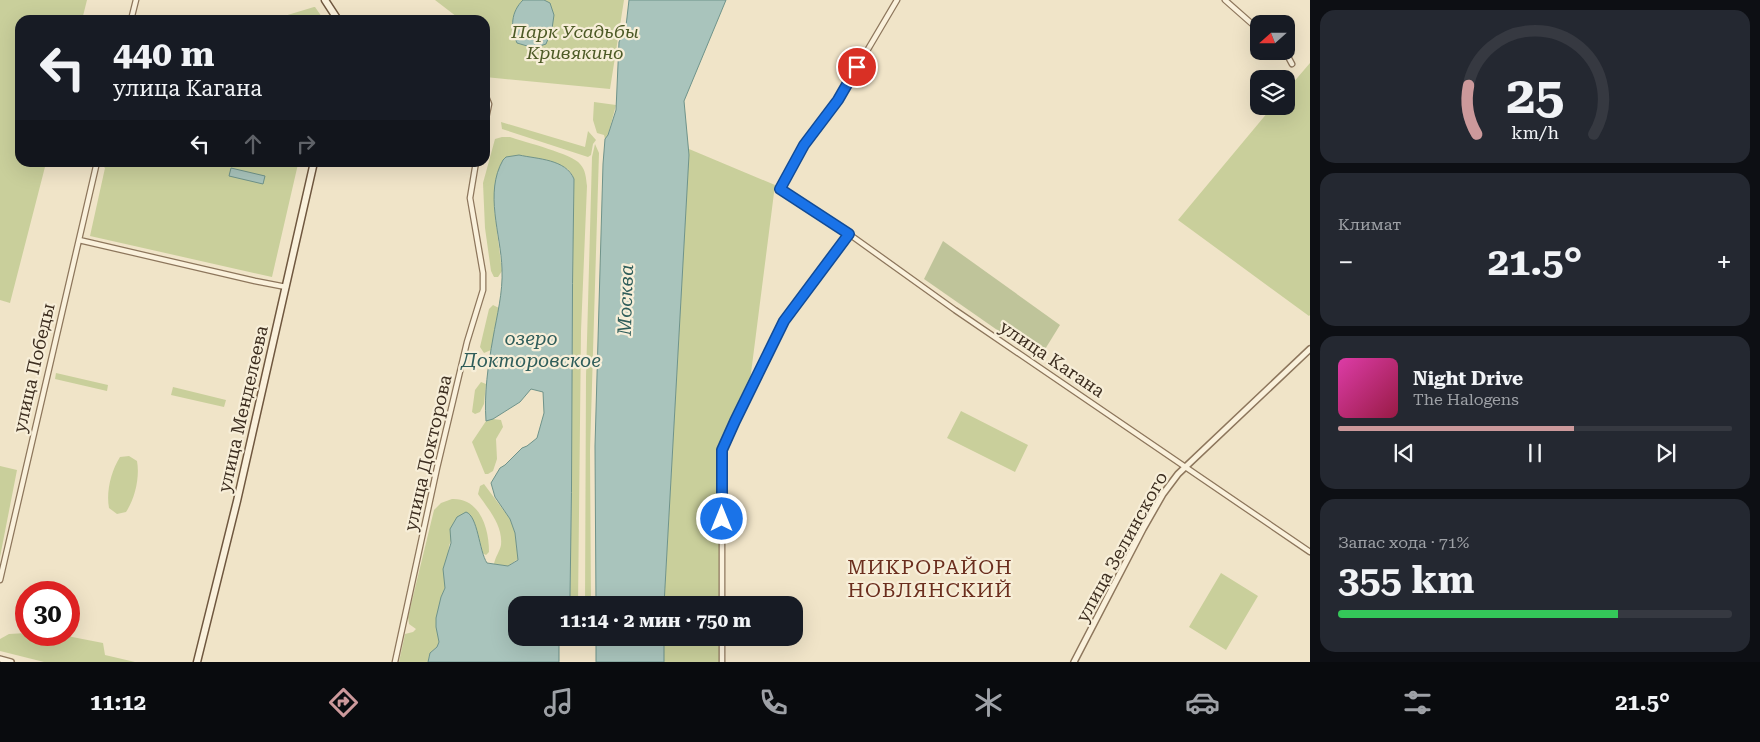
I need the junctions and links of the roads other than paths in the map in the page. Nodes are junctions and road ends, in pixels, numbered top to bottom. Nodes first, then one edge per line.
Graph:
1 (136, 0) edge
2 (325, 0) edge
3 (897, 0) edge
4 (1225, 0) edge
5 (132, 15) edge
6 (335, 15) edge
7 (1250, 22) edge
8 (1290, 60) edge
9 (1292, 64) dead end
10 (96, 167) edge
11 (313, 167) edge
12 (475, 167) edge
13 (849, 234) junction
14 (79, 240) junction
15 (286, 287) junction
16 (1310, 349) edge
17 (1185, 468) junction
18 (1310, 552) edge
19 (0, 580) edge
20 (722, 596) edge
21 (722, 646) edge
22 (0, 659) edge
23 (12, 662) edge
24 (197, 662) edge
25 (395, 662) edge
26 (722, 662) edge
27 (1074, 662) edge

1 - 5 street
2 - 6 main road
3 - 13 street, улица Кагана
4 - 7 street
8 - 9 street
10 - 14 street, улица Победы
11 - 15 main road, улица Менделеева
12 - 25 street, улица Докторова
13 - 17 street, улица Кагана
13 - 20 street
14 - 15 street
14 - 19 street, улица Победы
15 - 24 main road, улица Менделеева
16 - 17 street, улица Зелинского
17 - 18 street, улица Кагана
17 - 27 street, улица Зелинского
21 - 26 street
22 - 23 street

